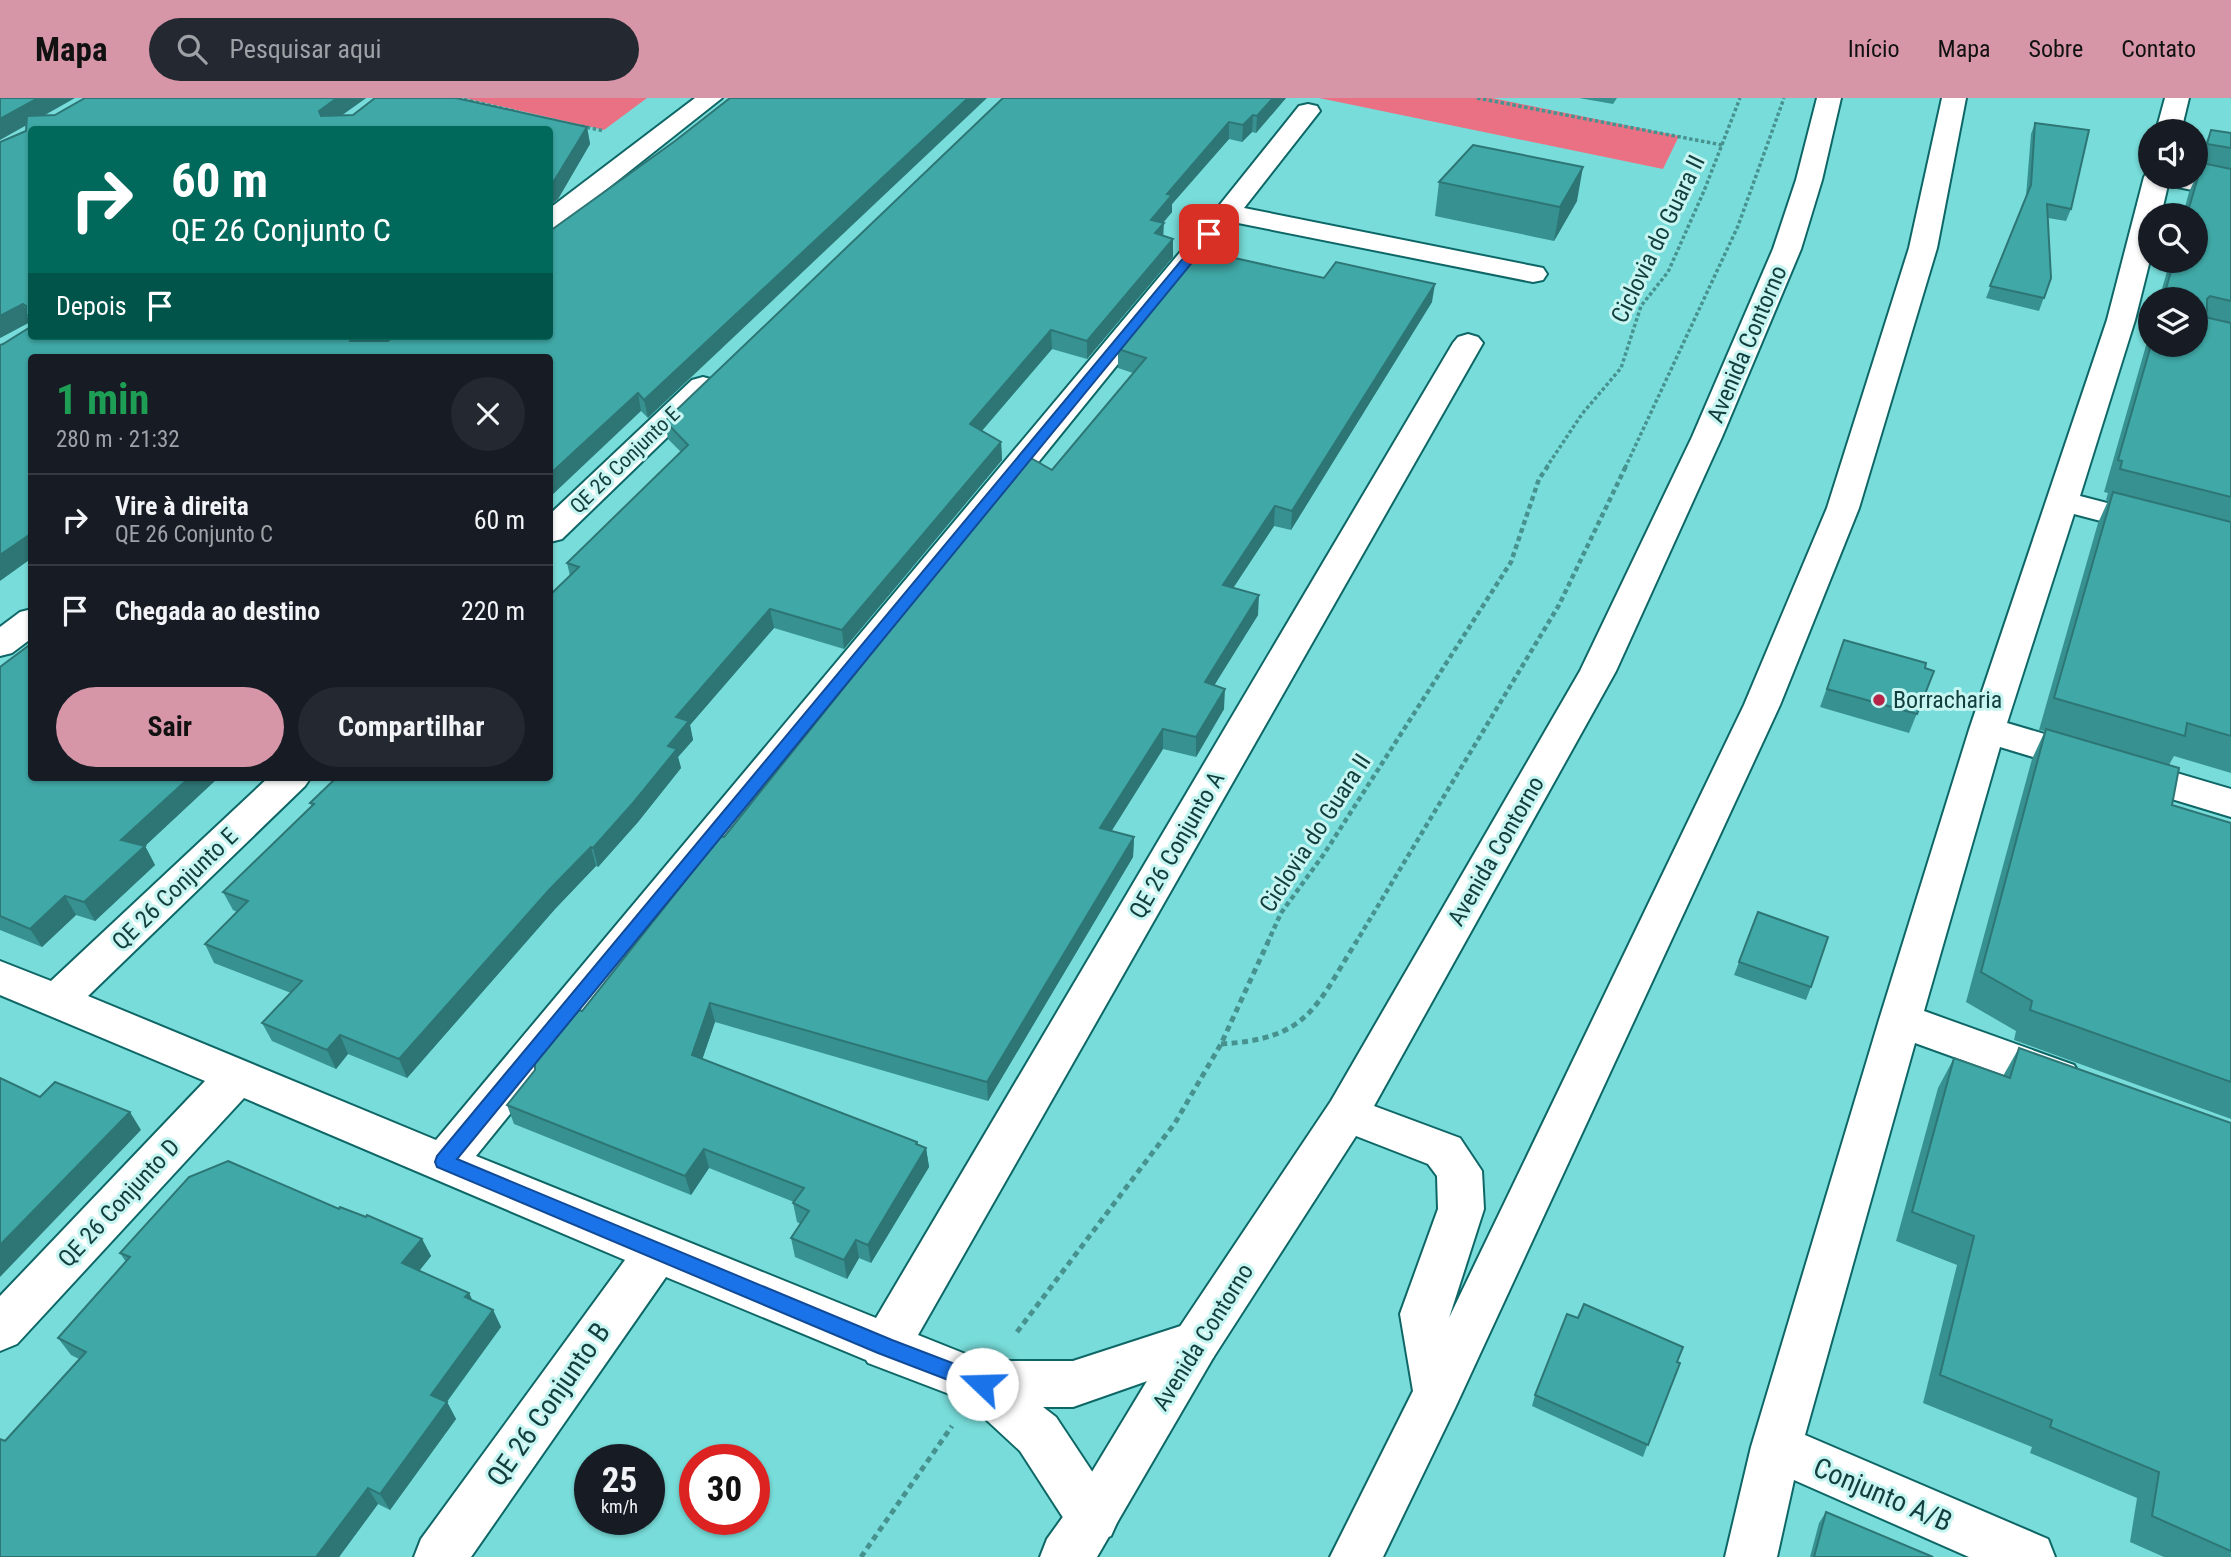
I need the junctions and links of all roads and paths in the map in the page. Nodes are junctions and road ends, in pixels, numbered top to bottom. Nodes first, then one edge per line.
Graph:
1 (458, 98) edge
2 (710, 98) edge
3 (1477, 98) edge
4 (1741, 98) edge
5 (1784, 98) edge
6 (1829, 98) edge
7 (1954, 98) edge
8 (2177, 98) edge
9 (1308, 111) dead end
10 (523, 113) edge
11 (2172, 119) edge
12 (575, 125) edge
13 (652, 142) junction
14 (1722, 145) junction
15 (2208, 185) edge
16 (2155, 189) edge
17 (2231, 190) edge
18 (1227, 213) junction
19 (553, 219) edge
20 (1533, 274) dead end
21 (2136, 324) edge
22 (1468, 343) dead end
23 (722, 368) edge
24 (2062, 500) junction
25 (553, 529) edge
26 (2231, 545) edge
27 (28, 623) edge
28 (0, 645) edge
29 (1987, 730) junction
30 (288, 781) edge
31 (2231, 803) edge
32 (0, 977) edge
33 (57, 1000) junction
34 (1900, 1020) junction
35 (1221, 1044) junction
36 (237, 1076) junction
37 (2091, 1089) edge
38 (1347, 1114) junction
39 (444, 1162) junction
40 (657, 1252) junction
41 (0, 1329) edge
42 (1196, 1343) junction
43 (885, 1347) junction
44 (982, 1384) junction
45 (1438, 1392) junction
46 (1776, 1447) junction
47 (1079, 1537) edge
48 (440, 1557) edge
49 (861, 1557) edge
50 (1356, 1557) edge
51 (1751, 1557) edge
52 (2029, 1557) edge

1 - 10 path
2 - 13 street
3 - 14 path
4 - 14 path, Ciclovia do Guara II
5 - 35 path
6 - 38 street, Avenida Contorno
7 - 45 street
8 - 11 street
9 - 18 street
12 - 13 path
13 - 19 street
14 - 35 path, Ciclovia do Guara II
15 - 17 street
16 - 21 street
18 - 20 street
18 - 39 street
21 - 24 street
22 - 43 street, QE 26 Conjunto A
23 - 25 street, QE 26 Conjunto E
24 - 26 street
24 - 29 street
27 - 28 street
29 - 31 street
29 - 34 street
30 - 33 street, QE 26 Conjunto E
32 - 33 street
33 - 36 street
34 - 37 street
34 - 46 street
35 - 44 path, Ciclovia do Guara II
36 - 39 street
36 - 41 street, QE 26 Conjunto D
38 - 42 street, Avenida Contorno
38 - 45 street
39 - 40 street
40 - 43 street
40 - 48 street, QE 26 Conjunto B
42 - 44 street
42 - 47 street, Avenida Contorno
43 - 44 street
44 - 47 street
44 - 49 path, Ciclovia do Guara II
45 - 50 street
46 - 51 street
46 - 52 street, Conjunto A/B

